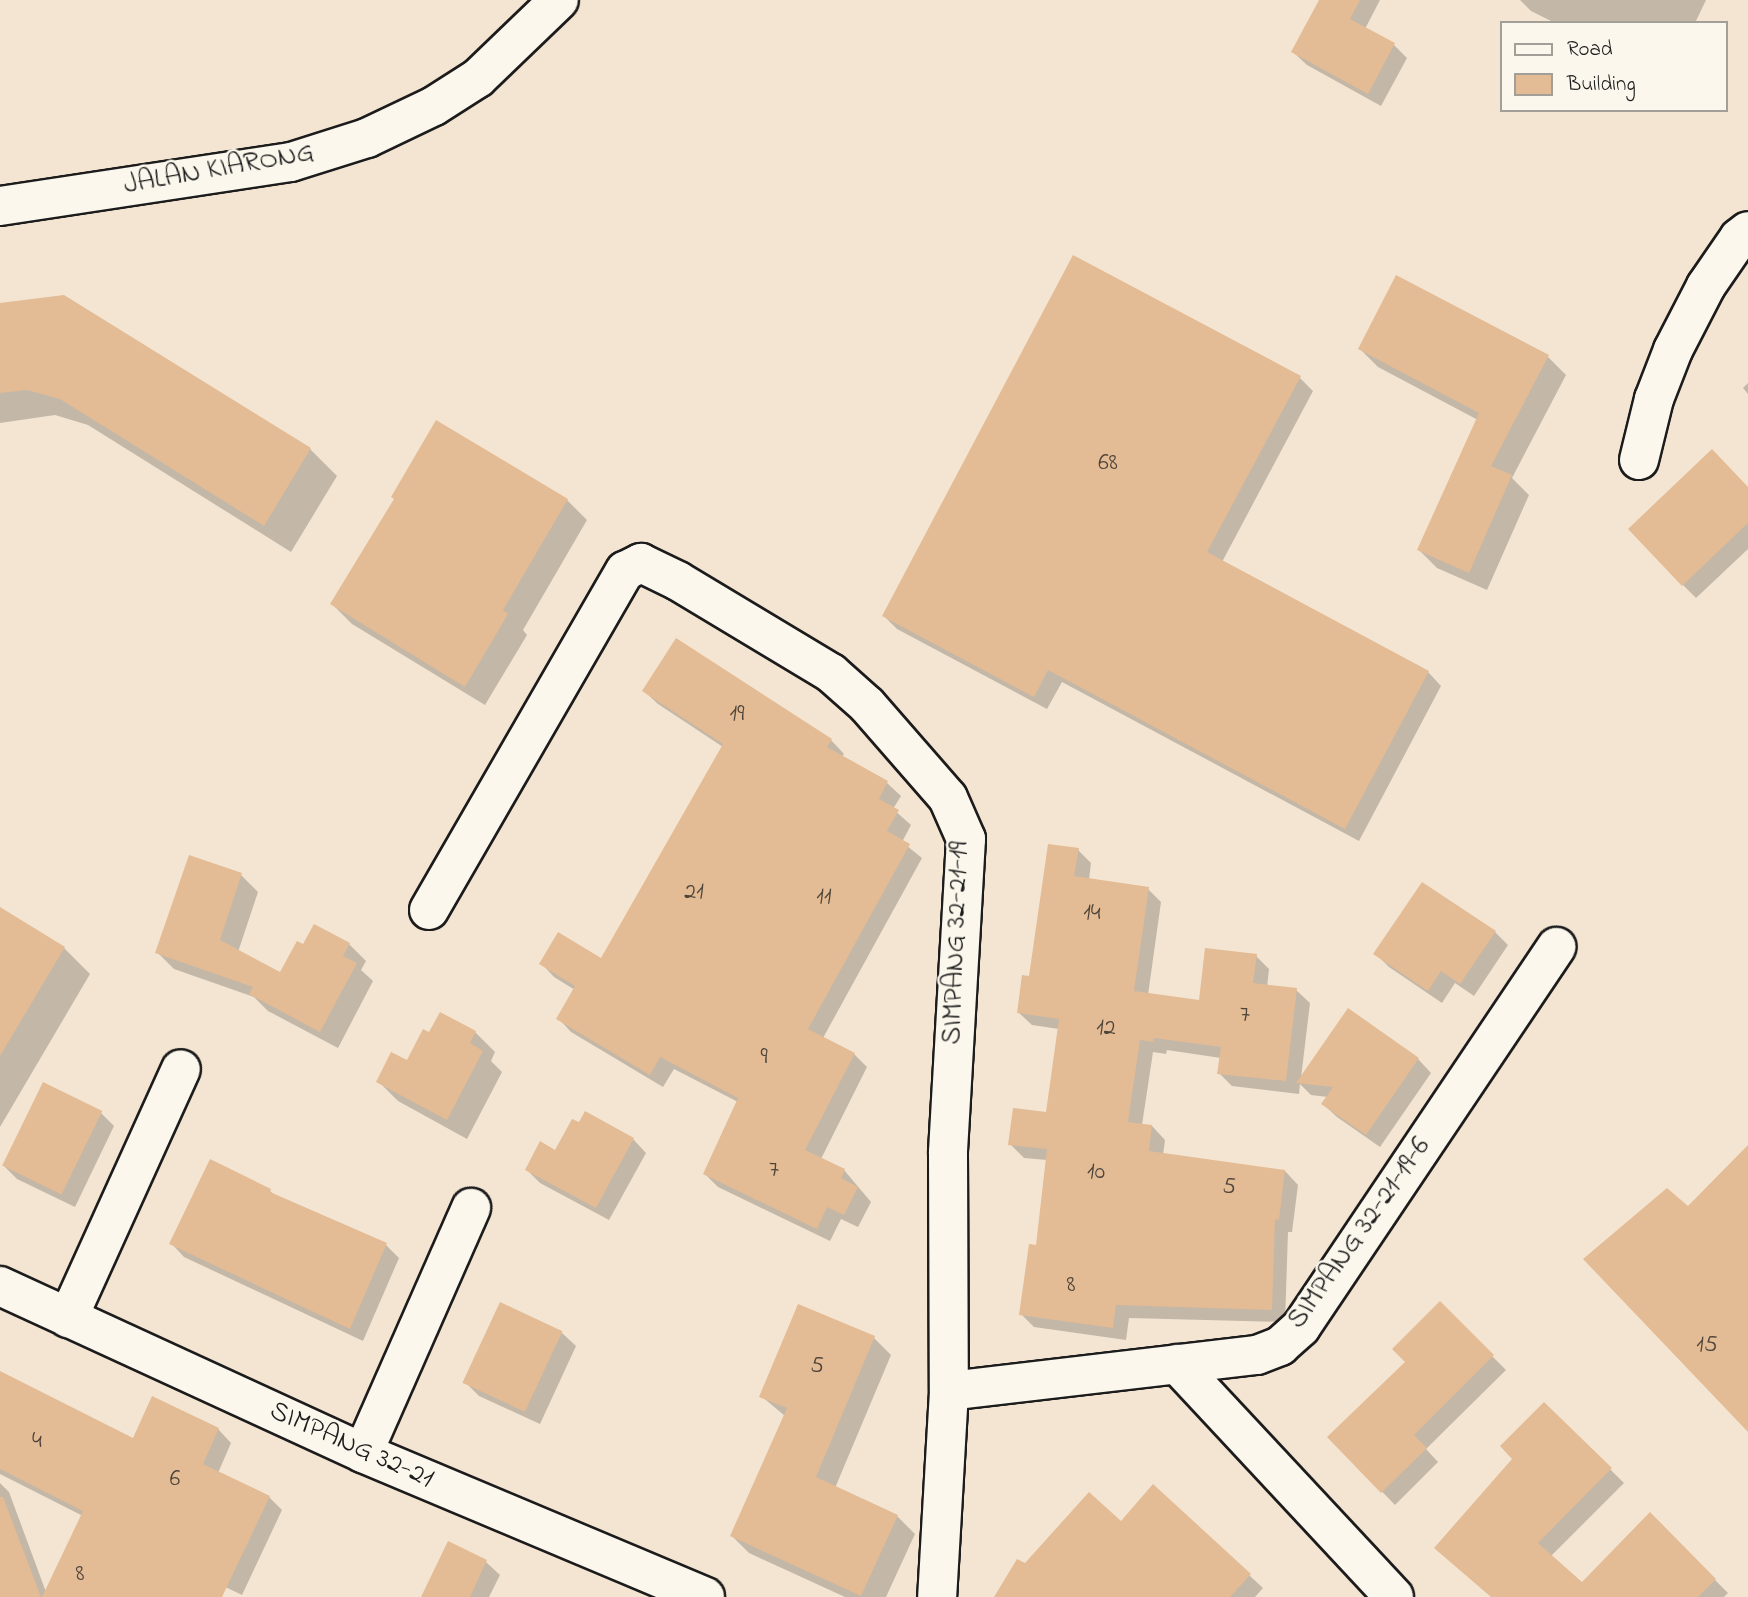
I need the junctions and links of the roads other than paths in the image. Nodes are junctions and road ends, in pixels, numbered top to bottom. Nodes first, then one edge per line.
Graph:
1 (559, 0) edge
2 (0, 206) edge
3 (1748, 231) edge
4 (1639, 460) dead end
5 (429, 910) dead end
6 (1556, 947) dead end
7 (181, 1069) dead end
8 (471, 1208) dead end
9 (0, 1286) edge
10 (68, 1318) junction
11 (1177, 1364) junction
12 (948, 1391) junction
13 (363, 1453) junction
14 (705, 1597) edge
15 (937, 1597) edge
16 (1394, 1597) edge

1 - 2 street, JALAN KIARONG
3 - 4 street
5 - 12 street, SIMPANG 32-21-19
6 - 11 street, SIMPANG 32-21-19-6
7 - 10 street
8 - 13 street
9 - 10 street, SIMPANG 32-21
10 - 13 street, SIMPANG 32-21
11 - 12 street, SIMPANG 32-21-19-6
11 - 16 street
12 - 15 street, SIMPANG 32-21-19
13 - 14 street, SIMPANG 32-21

